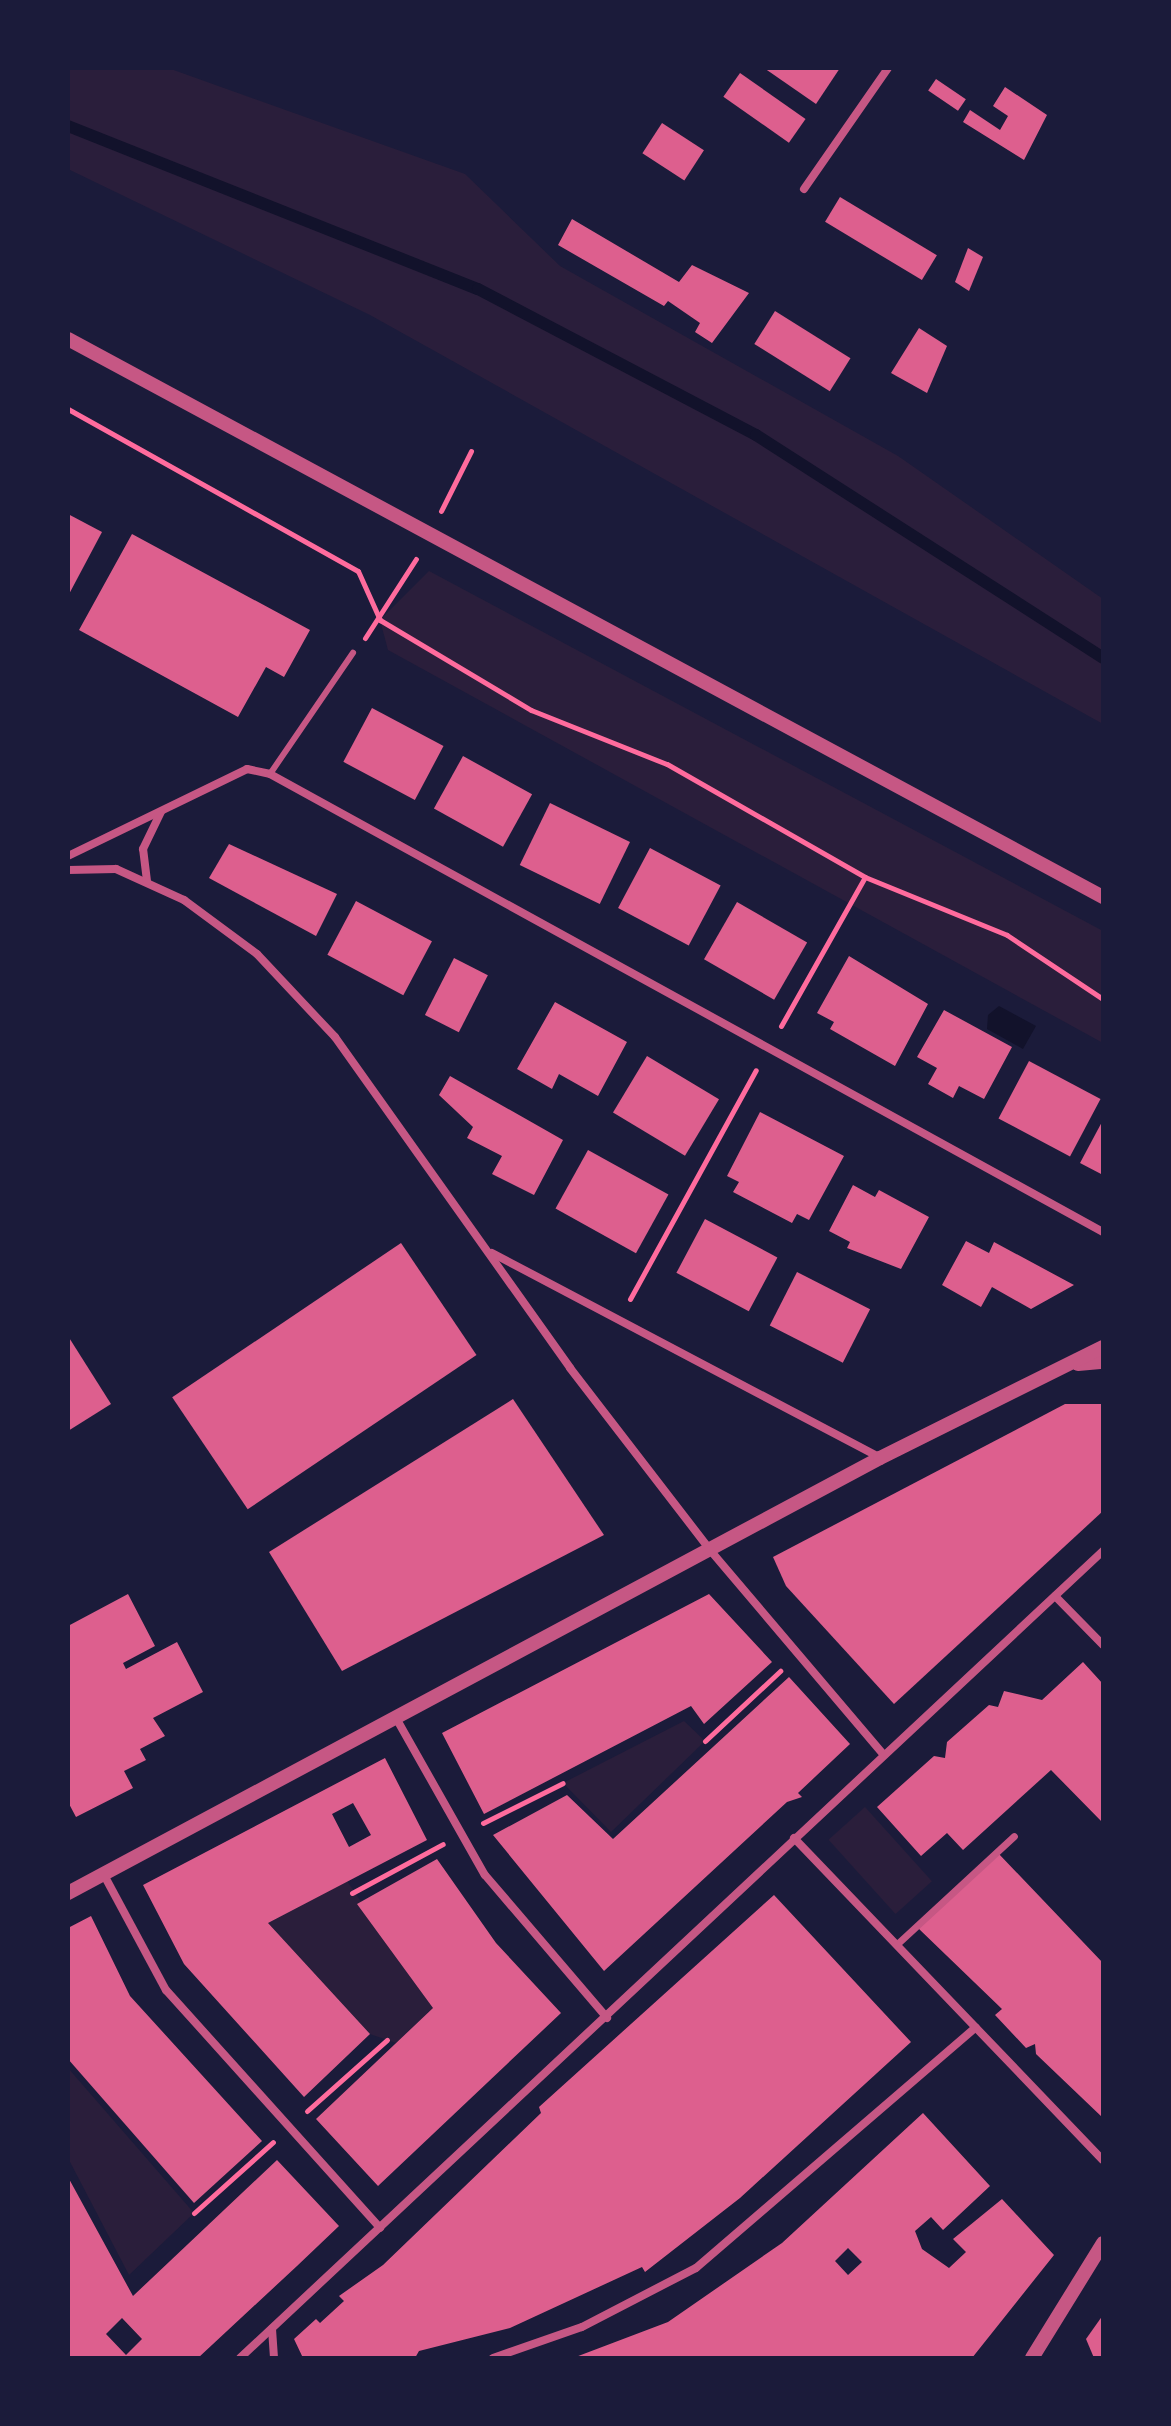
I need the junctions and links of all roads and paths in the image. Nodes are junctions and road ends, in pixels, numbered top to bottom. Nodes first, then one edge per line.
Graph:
1 (888, 68) edge
2 (804, 189) dead end
3 (68, 339) edge
4 (68, 409) edge
5 (353, 653) dead end
6 (270, 774) junction
7 (161, 812) junction
8 (68, 856) edge
9 (68, 870) edge
10 (865, 877) junction
11 (147, 881) junction
12 (1103, 897) edge
13 (1103, 999) edge
14 (767, 1051) junction
15 (1103, 1232) edge
16 (488, 1251) junction
17 (618, 1321) junction
18 (1103, 1347) edge
19 (1103, 1362) edge
20 (1069, 1365) junction
21 (880, 1458) junction
22 (710, 1550) junction
23 (1103, 1551) edge
24 (1055, 1596) junction
25 (1103, 1645) edge
26 (798, 1654) junction
27 (396, 1718) junction
28 (705, 1741) dead end
29 (883, 1754) junction
30 (563, 1783) dead end
31 (459, 1835) junction
32 (1014, 1836) dead end
33 (794, 1838) junction
34 (104, 1875) junction
35 (68, 1893) edge
36 (352, 1893) dead end
37 (897, 1944) junction
38 (607, 2018) junction
39 (976, 2027) junction
40 (387, 2040) dead end
41 (289, 2127) junction
42 (1103, 2160) edge
43 (194, 2213) dead end
44 (380, 2228) junction
45 (1103, 2243) edge
46 (272, 2329) junction
47 (1042, 2350) edge
48 (240, 2358) edge
49 (274, 2358) edge
50 (493, 2358) edge
51 (1032, 2358) edge

1 - 2 street
3 - 12 street
4 - 10 path
5 - 6 lane
6 - 7 street
6 - 14 street
7 - 8 street
7 - 11 street
9 - 11 street
10 - 13 path
10 - 14 path
11 - 16 street
14 - 15 street
14 - 17 path
16 - 17 street
16 - 22 street
17 - 21 street
18 - 20 street
19 - 20 street
20 - 21 street
21 - 22 street
22 - 26 street
22 - 27 street
23 - 24 street
24 - 25 street
24 - 29 street
26 - 28 path
26 - 29 street
27 - 31 street
27 - 34 street
29 - 33 street
30 - 31 path
31 - 36 path
31 - 38 street
32 - 37 street
33 - 37 street
33 - 38 street
34 - 35 street
34 - 41 street
37 - 39 street
38 - 44 street
39 - 42 street
39 - 50 street
40 - 41 path
41 - 43 path
41 - 44 street
44 - 46 street
45 - 47 street
46 - 48 street
46 - 49 street
47 - 51 street

